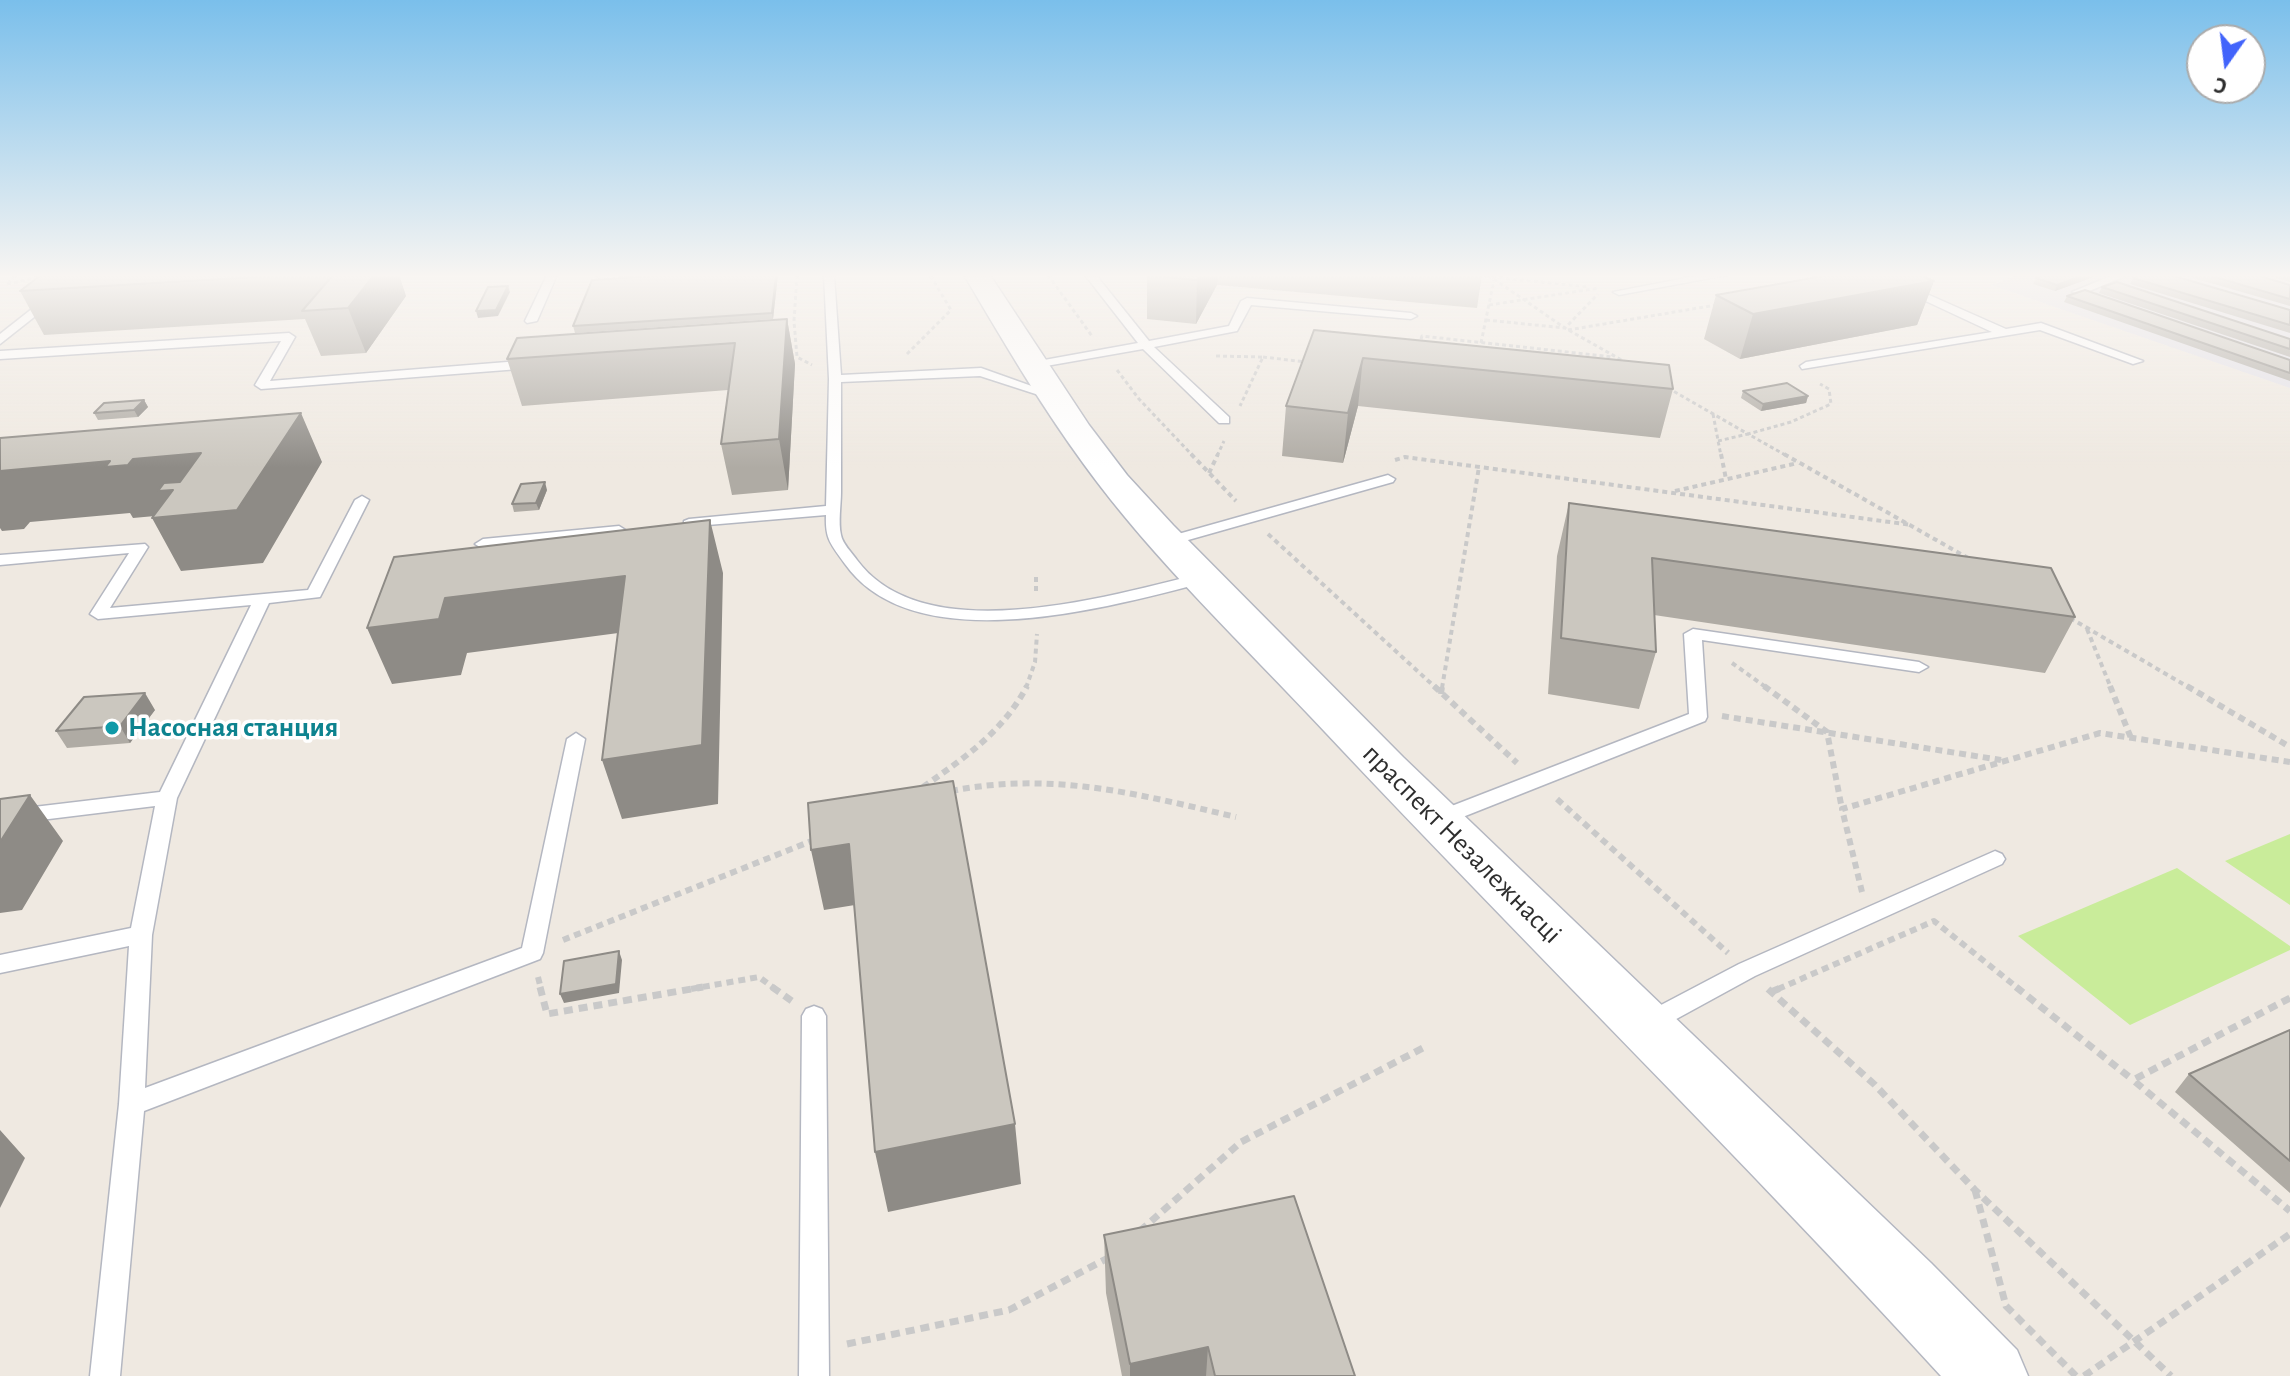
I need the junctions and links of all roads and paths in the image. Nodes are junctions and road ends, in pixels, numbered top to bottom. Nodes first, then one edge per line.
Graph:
1 (253, 339) edge
2 (288, 339) edge
3 (796, 339) edge
4 (832, 339) edge
5 (922, 339) edge
6 (1016, 339) edge
7 (1094, 339) edge
8 (1141, 339) edge
9 (1184, 339) edge
10 (1421, 339) edge
11 (1449, 339) edge
12 (1482, 339) edge
13 (1585, 339) edge
14 (1973, 339) edge
15 (2077, 339) edge
16 (1481, 343) junction
17 (1147, 347) junction
18 (1418, 349) edge
19 (1105, 354) junction
20 (0, 355) edge
21 (1263, 357) dead end
22 (1616, 357) junction
23 (2137, 361) dead end
24 (1307, 362) edge
25 (546, 363) edge
26 (1630, 365) edge
27 (1808, 371) joint
28 (834, 372) junction
29 (1040, 380) junction
30 (1658, 381) edge
31 (1713, 413) junction
32 (1224, 420) dead end
33 (1748, 434) junction
34 (1718, 441) junction
35 (1390, 462) dead end
36 (1799, 463) junction
37 (1479, 467) junction
38 (1388, 479) dead end
39 (1727, 479) junction
40 (1670, 493) junction
41 (362, 500) dead end
42 (833, 510) junction
43 (1252, 517) junction
44 (1912, 525) junction
45 (666, 526) edge
46 (635, 529) edge
47 (1169, 541) junction
48 (483, 544) edge
49 (0, 560) edge
50 (1979, 565) edge
51 (1036, 577) dead end
52 (1204, 578) junction
53 (262, 600) junction
54 (2060, 612) edge
55 (1036, 613) junction
56 (2087, 628) junction
57 (1693, 634) junction
58 (1919, 667) dead end
59 (1441, 694) junction
60 (1698, 712) junction
61 (1827, 732) junction
62 (2131, 738) junction
63 (576, 739) dead end
64 (2290, 747) edge
65 (1528, 755) dead end
66 (1514, 760) junction
67 (2006, 761) junction
68 (2290, 762) edge
69 (1538, 781) junction
70 (920, 789) edge
71 (939, 795) edge
72 (167, 798) junction
73 (1842, 809) junction
74 (1236, 817) dead end
75 (0, 818) edge
76 (1435, 820) junction
77 (823, 836) edge
78 (1995, 859) dead end
79 (1863, 897) dead end
80 (141, 935) junction
81 (532, 953) junction
82 (1730, 954) junction
83 (1743, 961) junction
84 (0, 964) edge
85 (1771, 992) junction
86 (2290, 998) edge
87 (814, 1016) joint
88 (1644, 1025) junction
89 (1423, 1048) dead end
90 (2133, 1080) junction
91 (132, 1104) junction
92 (1975, 1190) junction
93 (2290, 1211) edge
94 (2290, 1234) edge
95 (1128, 1241) edge
96 (1117, 1251) edge
97 (2134, 1341) junction
98 (814, 1364) edge
99 (105, 1376) edge
100 (1991, 1376) edge
101 (2076, 1376) edge
102 (2084, 1376) edge
103 (2171, 1376) edge

1 - 20 lane
2 - 25 lane
3 - 28 path
4 - 28 lane
5 - 28 path
6 - 29 main road, праспект Незалежнасці
7 - 19 path
8 - 17 lane
9 - 17 lane
10 - 18 path
11 - 16 path
12 - 16 path
13 - 22 path
14 - 27 lane
15 - 23 lane
16 - 22 path
17 - 19 lane
17 - 32 lane
19 - 29 lane
19 - 43 path
21 - 24 path
22 - 26 path
27 - 33 path
28 - 29 lane
28 - 42 lane
29 - 47 main road, праспект Незалежнасці
30 - 31 path
31 - 33 path
31 - 34 path
33 - 34 path
33 - 36 path
34 - 39 path
35 - 37 path
36 - 39 path
36 - 44 path
37 - 40 path
37 - 59 path
38 - 43 lane
39 - 40 path
40 - 44 path
41 - 53 lane
42 - 45 lane
42 - 55 lane
43 - 47 lane
43 - 59 path
44 - 50 path
46 - 48 lane
47 - 52 main road, праспект Незалежнасці
49 - 53 lane
51 - 55 path
52 - 55 lane
52 - 76 main road, праспект Незалежнасці
53 - 72 lane
54 - 56 path
55 - 70 path
56 - 62 path
56 - 64 path
57 - 58 lane
57 - 60 lane
57 - 61 path
59 - 66 path
60 - 61 path
60 - 69 lane
61 - 67 path
61 - 73 path
62 - 67 path
62 - 68 path
63 - 81 lane
65 - 66 path
66 - 69 path
67 - 73 path
69 - 76 lane
69 - 82 path
71 - 74 path
72 - 75 lane
72 - 80 lane
73 - 79 path
76 - 88 main road, праспект Незалежнасці
77 - 81 path
78 - 83 lane
80 - 84 lane
80 - 91 lane
81 - 87 path
81 - 91 lane
82 - 83 path
82 - 83 path
83 - 85 path
83 - 88 lane
85 - 90 path
85 - 92 path
86 - 90 path
87 - 98 lane
88 - 100 main road, праспект Незалежнасці
89 - 95 path
90 - 93 path
91 - 99 lane
92 - 97 path
92 - 101 path
94 - 97 path
96 - 98 path
97 - 102 path
97 - 103 path

